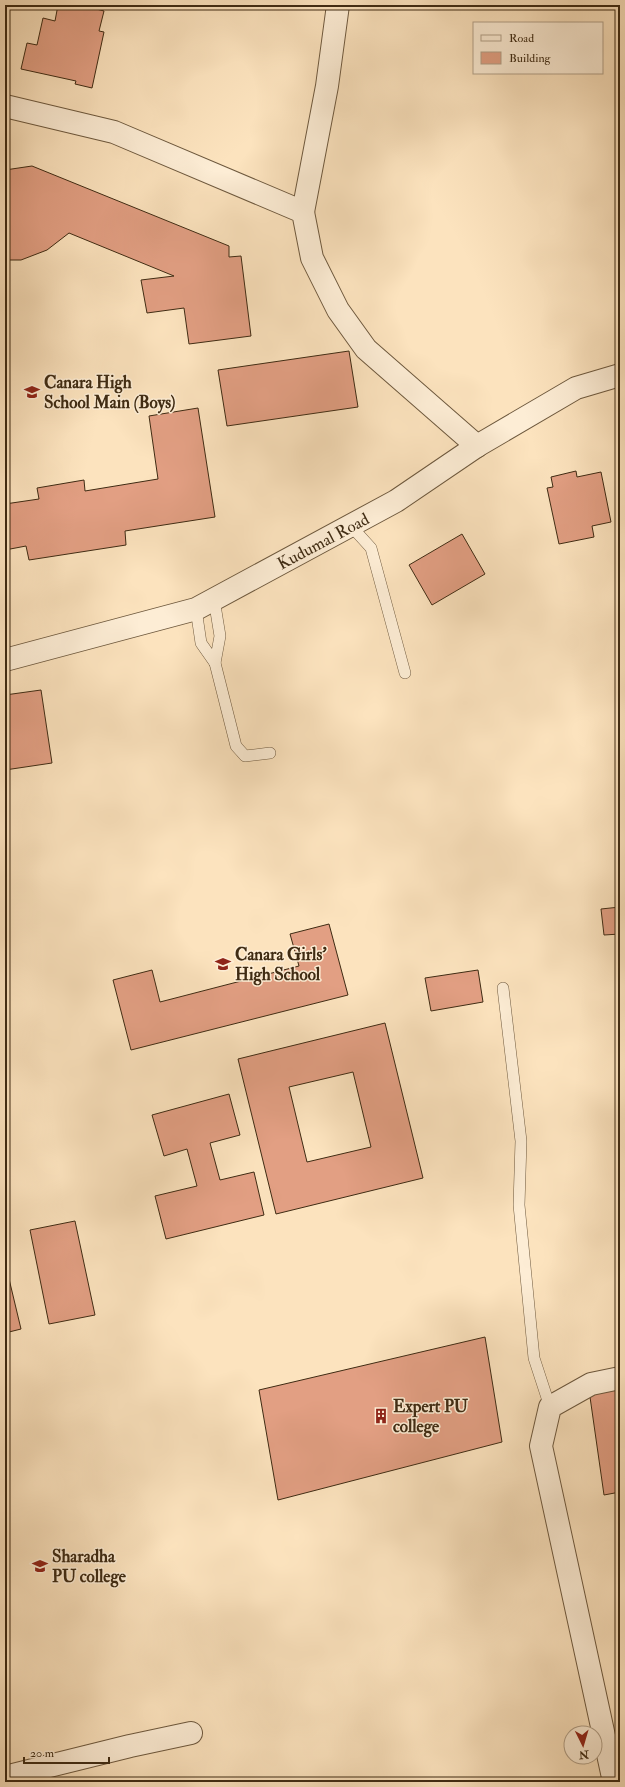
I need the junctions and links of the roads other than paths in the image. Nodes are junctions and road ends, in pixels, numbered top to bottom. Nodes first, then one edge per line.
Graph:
1 (338, 5) edge
2 (5, 106) edge
3 (303, 212) junction
4 (620, 375) edge
5 (477, 446) junction
6 (351, 526) junction
7 (205, 604) junction
8 (5, 660) edge
9 (215, 663) junction
10 (405, 674) dead end
11 (270, 753) dead end
12 (503, 988) dead end
13 (620, 1378) edge
14 (550, 1408) junction
15 (191, 1733) dead end
16 (5, 1778) edge
17 (614, 1782) edge

1 - 3 street
2 - 3 street
3 - 5 street
4 - 5 street, Kudumal Road
5 - 6 street, Kudumal Road
6 - 7 street, Kudumal Road
6 - 10 lane
7 - 8 street, Kudumal Road
7 - 9 lane
7 - 9 lane
9 - 11 lane
12 - 14 lane
13 - 14 street
14 - 17 street
15 - 16 street

